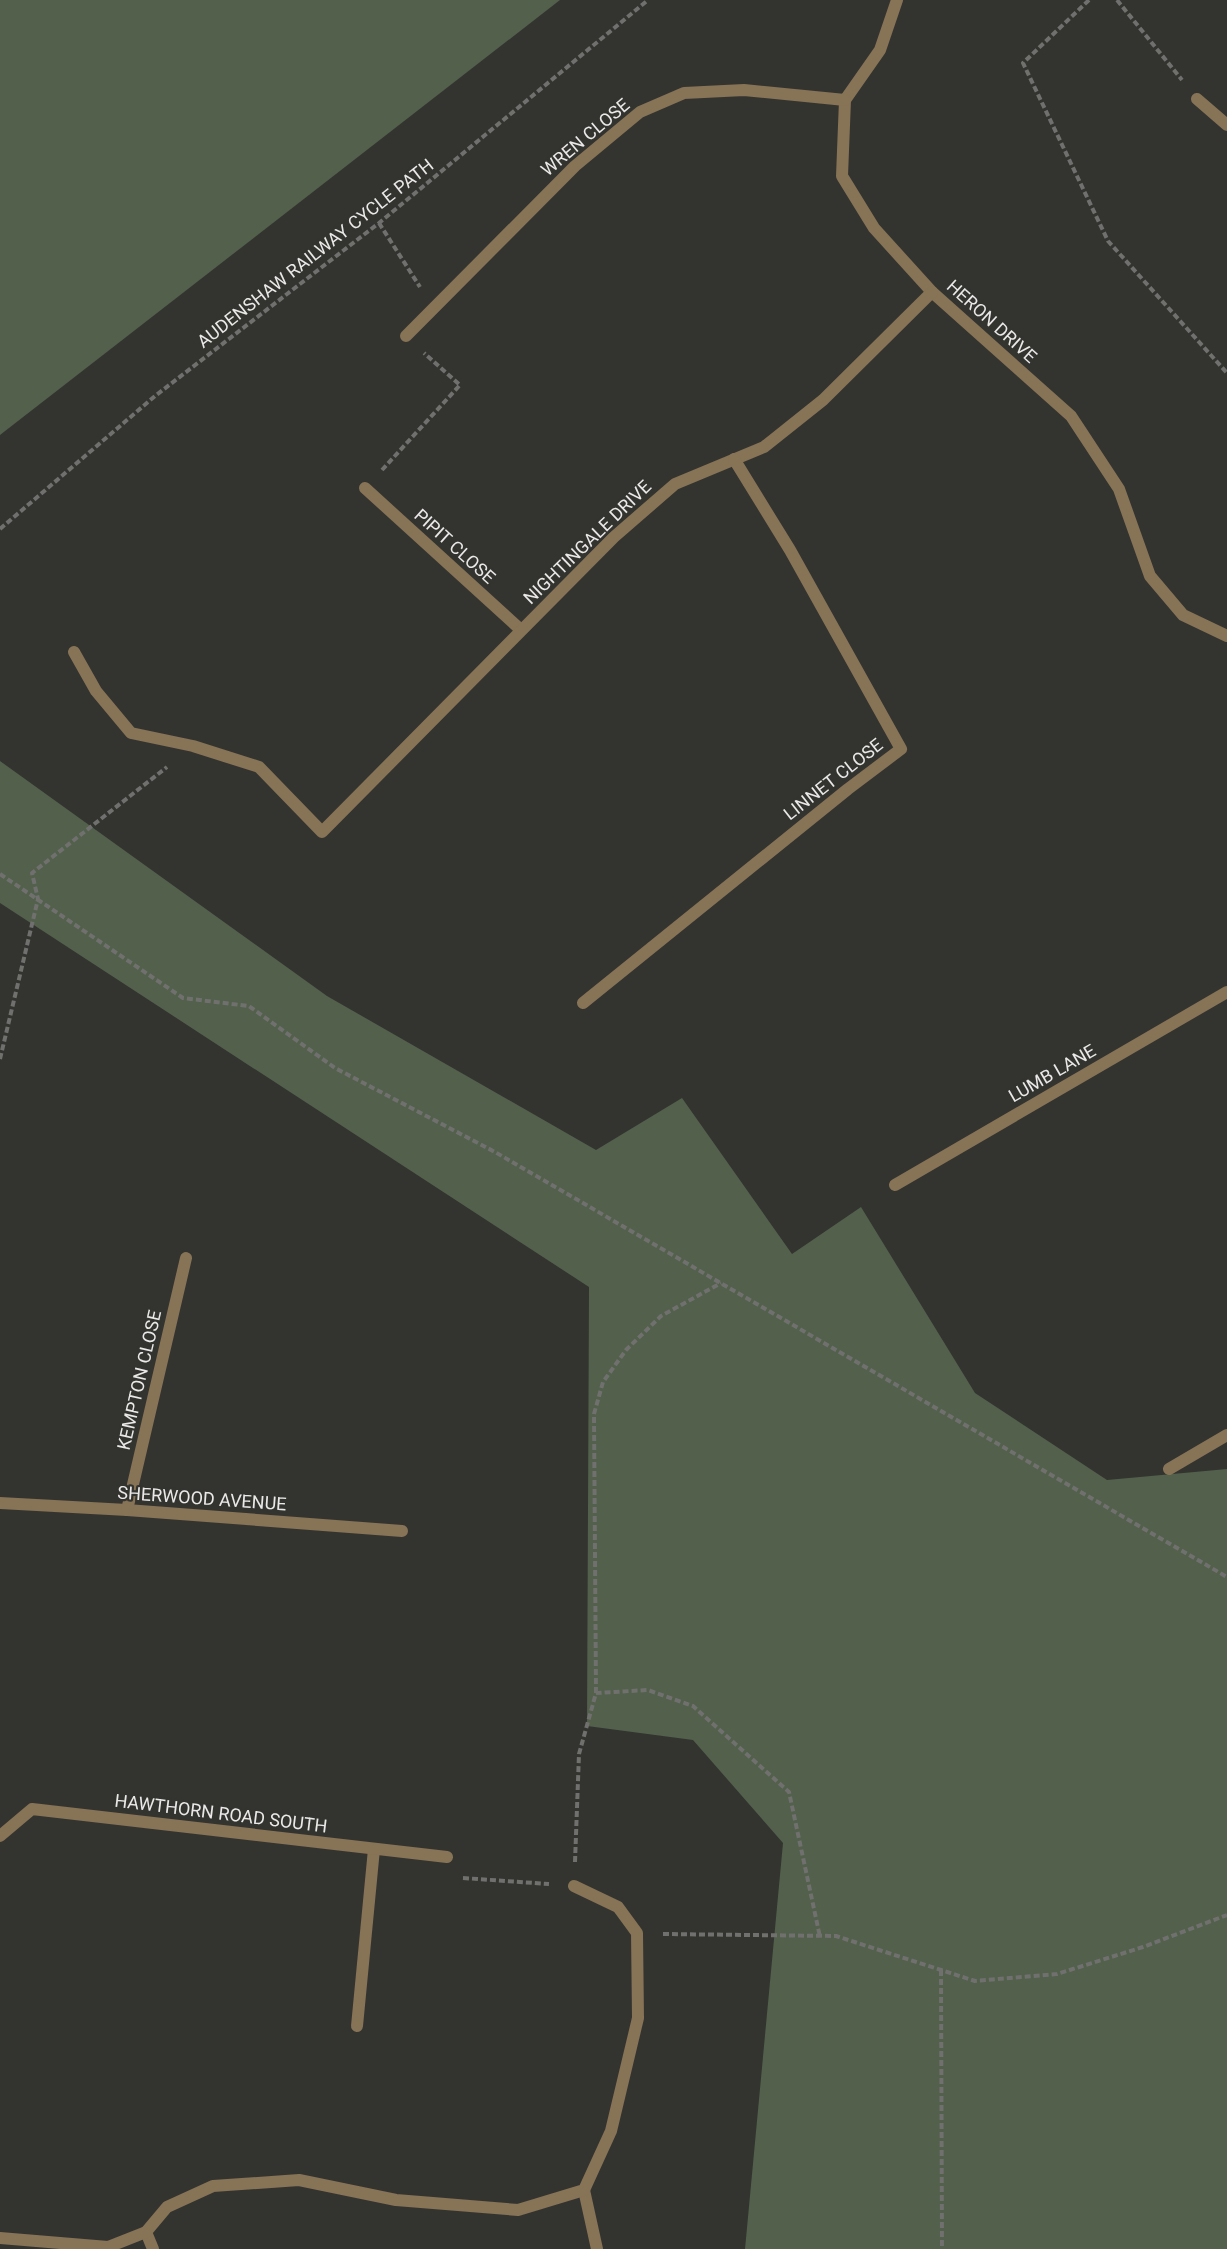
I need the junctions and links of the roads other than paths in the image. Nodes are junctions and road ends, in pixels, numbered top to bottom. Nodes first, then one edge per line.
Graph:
1 (897, 0) edge
2 (1197, 99) road end
3 (845, 100) junction
4 (1227, 124) edge
5 (932, 292) junction
6 (406, 336) road end
7 (734, 459) junction
8 (365, 488) road end
9 (521, 630) junction
10 (1227, 636) edge
11 (74, 651) dead end
12 (1227, 992) edge
13 (583, 1003) dead end
14 (894, 1185) dead end
15 (186, 1258) dead end
16 (1227, 1435) edge
17 (1169, 1469) dead end
18 (0, 1503) edge
19 (126, 1510) junction
20 (402, 1531) dead end
21 (0, 1836) edge
22 (374, 1849) junction
23 (447, 1857) road end
24 (574, 1886) road end
25 (357, 2026) dead end
26 (585, 2190) junction
27 (146, 2232) junction
28 (0, 2238) edge
29 (153, 2249) edge
30 (597, 2249) edge

1 - 3 street
2 - 4 street
3 - 5 street, HERON DRIVE
3 - 6 street, WREN CLOSE
5 - 7 street, NIGHTINGALE DRIVE
5 - 10 street, HERON DRIVE
7 - 9 street, NIGHTINGALE DRIVE
7 - 13 street, LINNET CLOSE
8 - 9 street, PIPIT CLOSE
9 - 11 street, NIGHTINGALE DRIVE
12 - 14 street, LUMB LANE
15 - 19 street, KEMPTON CLOSE
16 - 17 street
18 - 19 street, SHERWOOD AVENUE
19 - 20 street, SHERWOOD AVENUE
21 - 22 street, HAWTHORN ROAD SOUTH
22 - 23 street, HAWTHORN ROAD SOUTH
22 - 25 street
24 - 26 street
26 - 27 street
26 - 30 street
27 - 28 street
27 - 29 street

